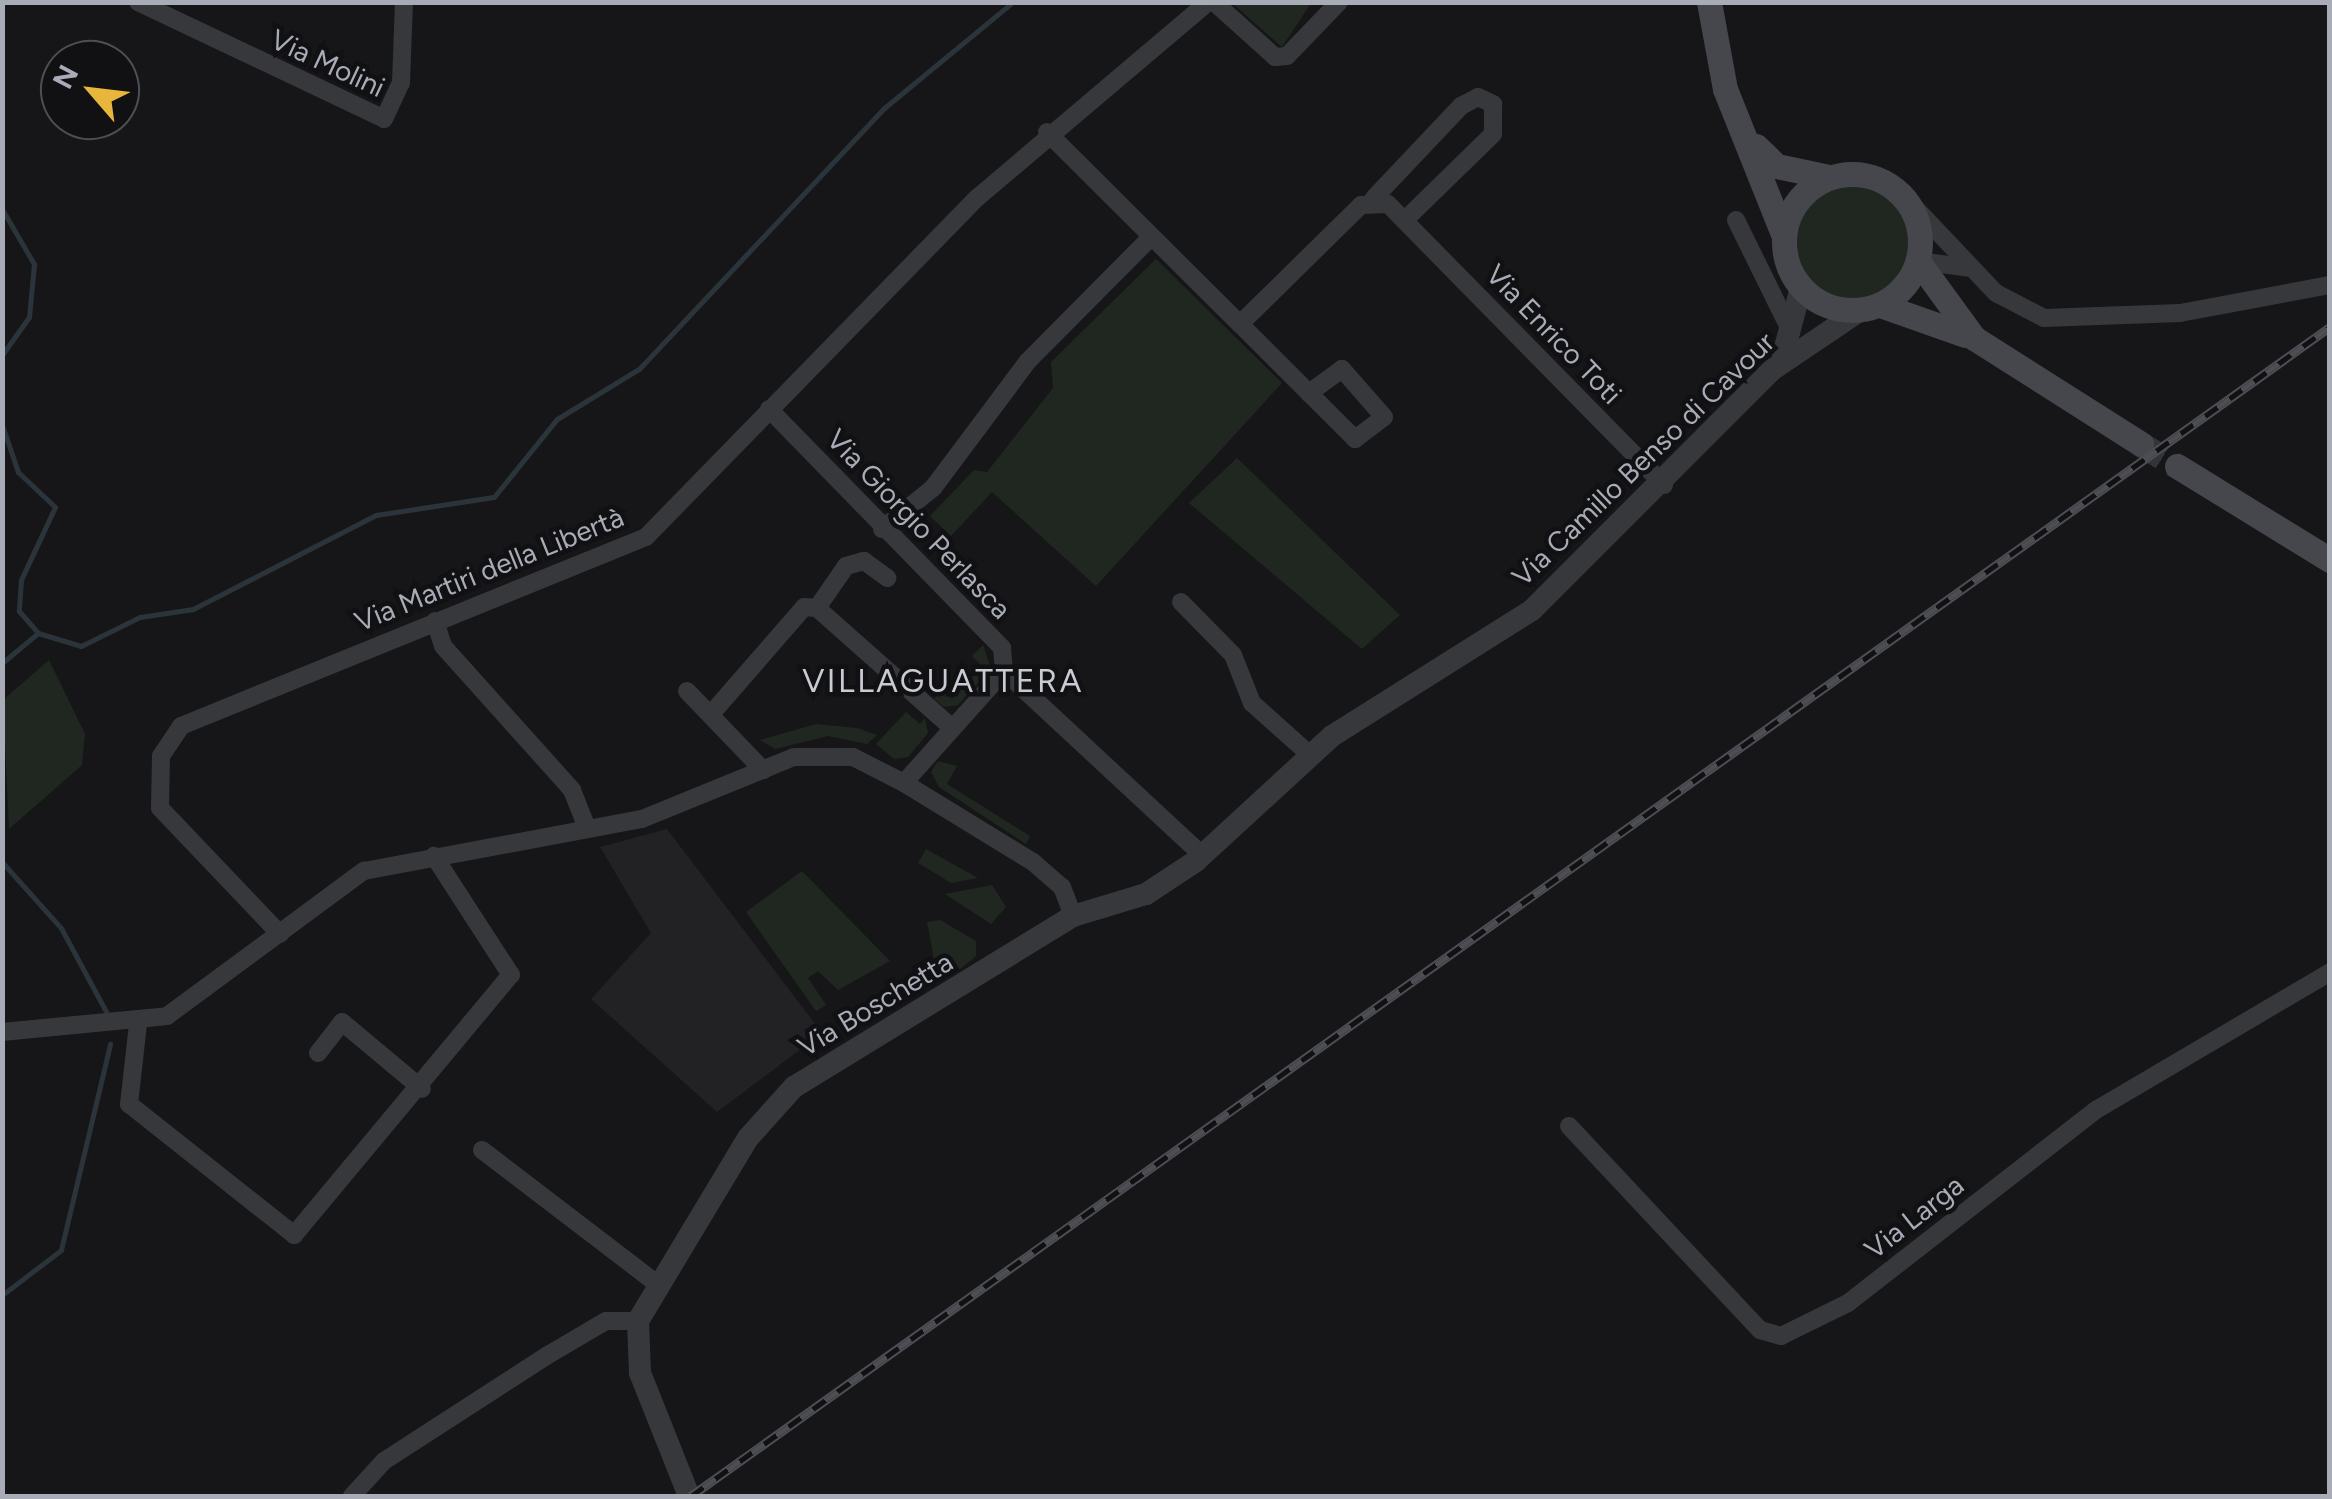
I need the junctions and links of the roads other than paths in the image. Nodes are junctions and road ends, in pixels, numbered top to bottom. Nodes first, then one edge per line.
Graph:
1 (138, 2) edge
2 (404, 2) edge
3 (1211, 2) edge
4 (1339, 2) edge
5 (1708, 2) edge
6 (1742, 131) junction
7 (1047, 132) junction
8 (1830, 177) junction
9 (1901, 194) junction
10 (1374, 198) junction
11 (1406, 220) junction
12 (1736, 220) dead end
13 (1784, 234) junction
14 (1151, 237) junction
15 (1918, 261) junction
16 (1972, 269) junction
17 (2330, 285) edge
18 (1800, 288) junction
19 (1940, 297) junction
20 (1870, 308) junction
21 (1240, 324) junction
22 (1974, 338) junction
23 (1798, 341) junction
24 (1309, 392) dead end
25 (768, 409) junction
26 (2141, 444) tunnel mouth
27 (2177, 466) tunnel mouth
28 (1664, 486) junction
29 (882, 529) junction
30 (2330, 560) edge
31 (886, 578) dead end
32 (1181, 602) dead end
33 (818, 608) junction
34 (435, 621) junction
35 (1004, 671) junction
36 (687, 691) dead end
37 (712, 714) junction
38 (951, 728) junction
39 (1309, 754) junction
40 (763, 770) junction
41 (904, 782) junction
42 (587, 828) junction
43 (434, 856) junction
44 (1203, 856) junction
45 (1073, 916) junction
46 (280, 934) junction
47 (2330, 972) edge
48 (138, 1024) junction
49 (2, 1032) edge
50 (318, 1052) dead end
51 (422, 1089) junction
52 (1569, 1126) dead end
53 (482, 1150) dead end
54 (656, 1283) junction
55 (638, 1321) junction
56 (352, 1496) edge
57 (689, 1496) edge

1 - 2 street, Via Molini
3 - 4 street
3 - 7 street, Via Martiri della Libertà
5 - 6 main road
6 - 8 main road
6 - 13 main road
7 - 14 street
7 - 25 street, Via Martiri della Libertà
8 - 9 main road
8 - 13 main road
9 - 15 main road
9 - 16 street
10 - 11 street, Via Enrico Toti
10 - 11 street
10 - 21 street
11 - 28 street, Via Enrico Toti
12 - 23 street
13 - 18 main road
14 - 21 street
14 - 29 street
15 - 16 street
15 - 19 main road
15 - 20 main road
16 - 17 street
16 - 19 street
18 - 20 main road
18 - 23 street
19 - 22 main road
20 - 22 main road
20 - 23 street, Via Camillo Benso di Cavour
21 - 24 street
22 - 26 main road
23 - 28 street, Via Camillo Benso di Cavour
25 - 29 street, Via Giorgio Perlasca
25 - 34 street, Via Martiri della Libertà
27 - 30 main road
28 - 39 street, Via Camillo Benso di Cavour
29 - 35 street, Via Giorgio Perlasca
31 - 33 street
32 - 39 street
33 - 37 street
33 - 38 street
34 - 42 street
34 - 46 street, Via Martiri della Libertà
35 - 38 street
35 - 44 street
36 - 37 street
37 - 40 street
38 - 41 street
39 - 44 street, Via Camillo Benso di Cavour
40 - 41 street
40 - 42 street
41 - 45 street
42 - 43 street
43 - 46 street
43 - 51 street
44 - 45 street, Via Camillo Benso di Cavour
45 - 54 street, Via Boschetta
46 - 48 street
47 - 52 street, Via Larga
48 - 49 street
48 - 51 street
50 - 51 street
53 - 54 street
54 - 55 street, Via Boschetta
55 - 56 street
55 - 57 street, Via Boschetta

